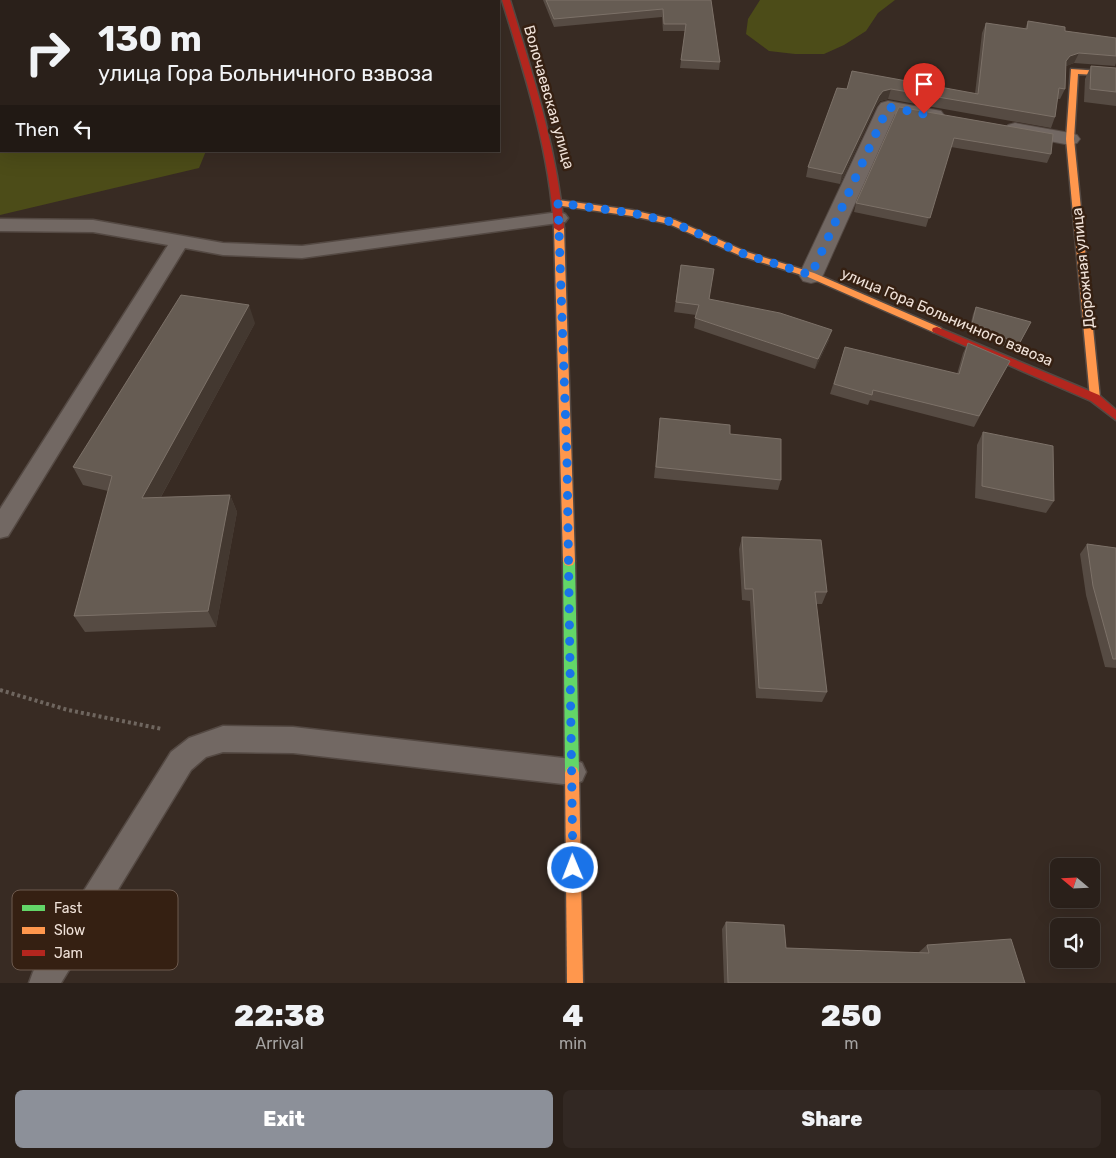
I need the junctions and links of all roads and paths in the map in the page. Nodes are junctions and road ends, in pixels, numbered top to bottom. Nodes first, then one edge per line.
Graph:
1 (506, 0) edge
2 (1116, 74) edge
3 (955, 119) edge
4 (993, 125) edge
5 (1070, 138) junction
6 (558, 210) junction
7 (0, 225) edge
8 (180, 241) junction
9 (811, 275) junction
10 (1095, 398) junction
11 (1116, 416) edge
12 (0, 529) edge
13 (0, 690) edge
14 (223, 739) junction
15 (572, 772) junction
16 (101, 890) edge
17 (52, 970) edge
18 (44, 983) edge
19 (575, 983) edge

1 - 6 street, Волочаевская улица
2 - 5 street, Дорожная улица
3 - 9 street
4 - 5 street
5 - 10 street, Дорожная улица
6 - 8 lane
6 - 9 street, улица Гора Больничного взвоза
6 - 15 street, Волочаевская улица
7 - 8 lane
8 - 12 lane
9 - 10 street, улица Гора Больничного взвоза
10 - 11 street, улица Гора Больничного взвоза
13 - 14 path
14 - 15 lane
14 - 16 lane
15 - 19 street, Волочаевская улица
17 - 18 lane

